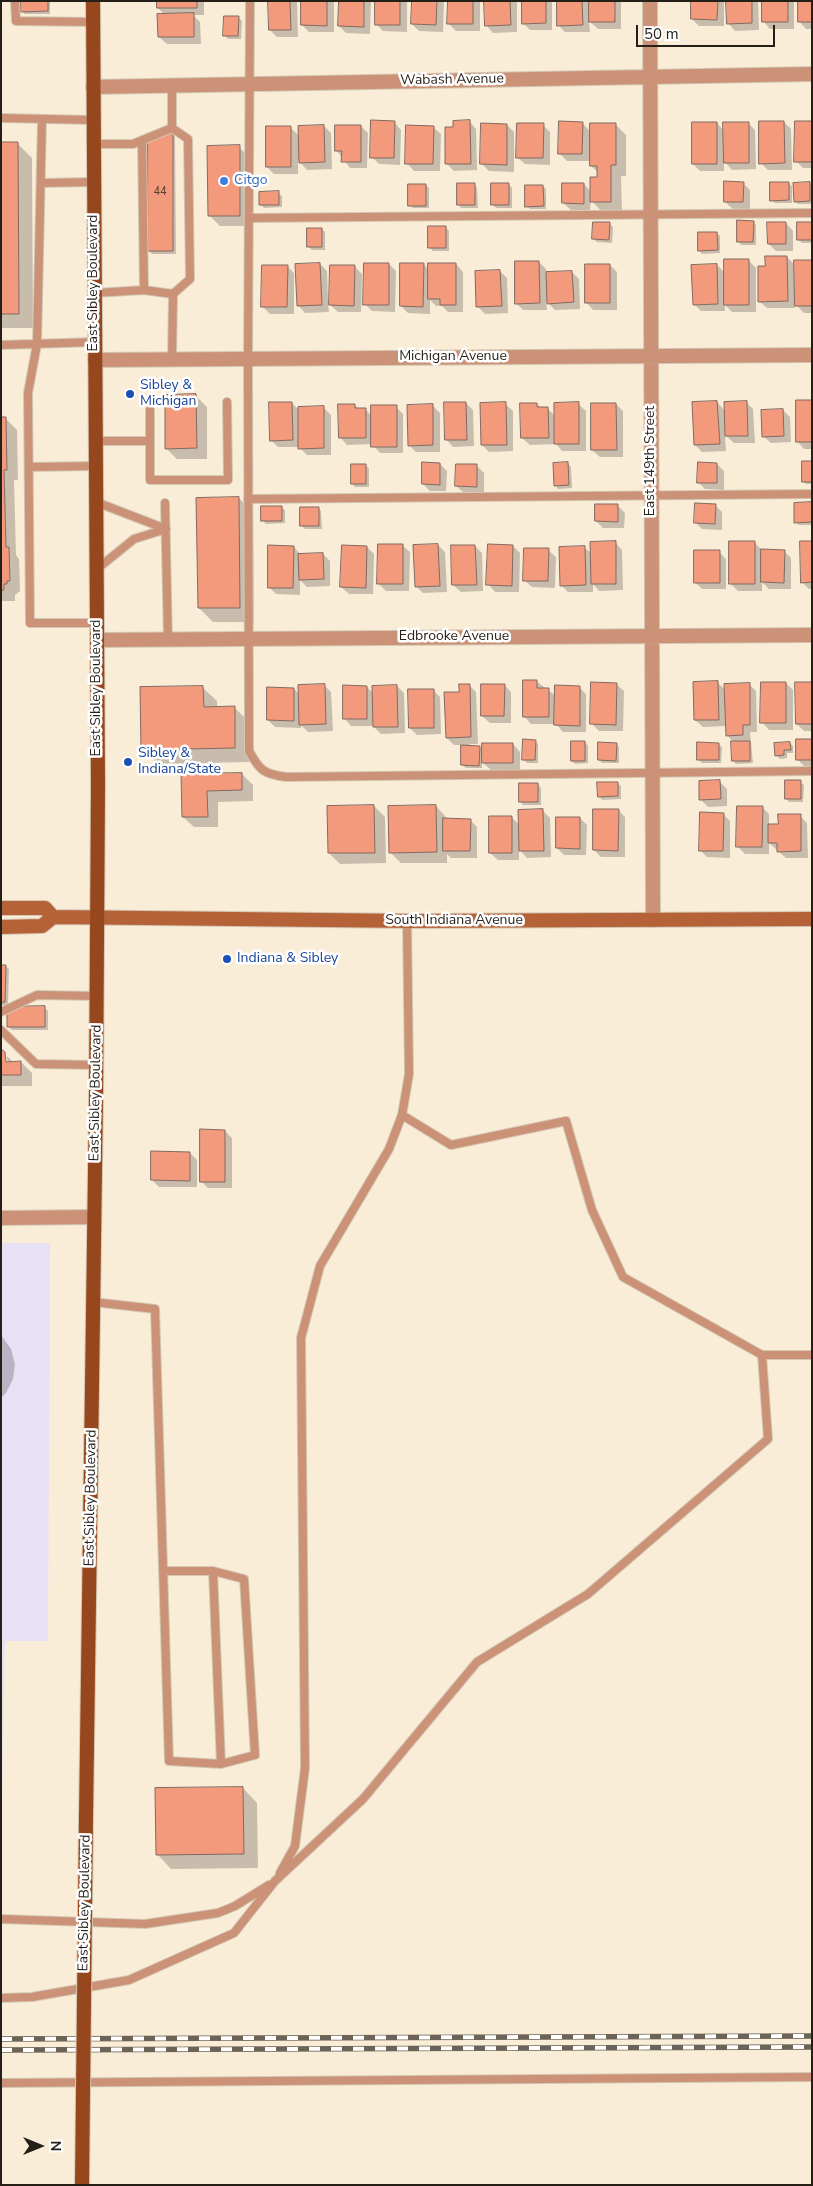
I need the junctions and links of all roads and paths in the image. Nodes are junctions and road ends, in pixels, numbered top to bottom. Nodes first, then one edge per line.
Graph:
1 (15, 1) edge
2 (93, 1) edge
3 (250, 1) edge
4 (650, 1) edge
5 (93, 22) junction
6 (812, 74) edge
7 (650, 76) junction
8 (250, 84) junction
9 (172, 85) junction
10 (93, 87) junction
11 (1, 118) edge
12 (42, 119) junction
13 (94, 120) junction
14 (172, 128) junction
15 (142, 141) junction
16 (94, 144) junction
17 (94, 182) junction
18 (41, 183) junction
19 (812, 213) edge
20 (651, 214) junction
21 (249, 218) junction
22 (144, 290) junction
23 (95, 293) junction
24 (173, 294) junction
25 (95, 342) junction
26 (37, 344) junction
27 (1, 345) edge
28 (812, 355) edge
29 (651, 356) junction
30 (248, 359) junction
31 (95, 360) junction
32 (172, 360) junction
33 (227, 402) dead end
34 (150, 410) dead end
35 (150, 440) junction
36 (96, 441) junction
37 (96, 466) junction
38 (28, 467) junction
39 (812, 494) edge
40 (652, 496) junction
41 (248, 499) junction
42 (96, 502) junction
43 (166, 503) dead end
44 (166, 529) junction
45 (96, 569) junction
46 (96, 623) junction
47 (812, 635) edge
48 (652, 636) junction
49 (249, 639) junction
50 (97, 640) junction
51 (168, 640) junction
52 (812, 771) edge
53 (652, 772) junction
54 (1, 908) edge
55 (49, 912) junction
56 (97, 918) junction
57 (812, 919) edge
58 (653, 920) junction
59 (407, 921) junction
60 (1, 927) edge
61 (96, 996) junction
62 (1, 1012) edge
63 (1, 1030) edge
64 (96, 1065) junction
65 (402, 1115) junction
66 (94, 1217) junction
67 (1, 1218) edge
68 (93, 1302) junction
69 (762, 1355) junction
70 (812, 1355) edge
71 (163, 1571) junction
72 (213, 1571) junction
73 (221, 1764) junction
74 (275, 1881) junction
75 (1, 1919) edge
76 (1, 1998) edge
77 (812, 2077) edge
78 (1, 2083) edge
79 (82, 2185) edge

1 - 5 lane
2 - 5 main road, East Sibley Boulevard
3 - 8 lane
4 - 7 street, East 149th Street
5 - 10 main road, East Sibley Boulevard
6 - 7 street, Wabash Avenue
7 - 8 street, Wabash Avenue
7 - 20 street, East 149th Street
8 - 9 street, Wabash Avenue
8 - 21 lane
9 - 10 street, Wabash Avenue
9 - 14 lane
10 - 13 main road, East Sibley Boulevard
11 - 12 lane
12 - 13 lane
12 - 18 lane
13 - 16 main road, East Sibley Boulevard
14 - 15 lane
14 - 24 lane
15 - 16 lane
15 - 22 lane
16 - 17 main road, East Sibley Boulevard
17 - 18 lane
17 - 23 main road, East Sibley Boulevard
18 - 26 lane
19 - 20 lane
20 - 21 lane
20 - 29 street, East 149th Street
21 - 30 lane
22 - 23 lane
22 - 24 lane
23 - 25 main road, East Sibley Boulevard
24 - 32 lane
25 - 26 lane
25 - 31 main road, East Sibley Boulevard
26 - 27 lane
26 - 38 lane
28 - 29 street, Michigan Avenue
29 - 30 street, Michigan Avenue
29 - 40 street, East 149th Street
30 - 32 street, Michigan Avenue
30 - 41 lane
31 - 32 street, Michigan Avenue
31 - 36 main road, East Sibley Boulevard
33 - 35 lane
34 - 35 lane
35 - 36 lane
36 - 37 main road, East Sibley Boulevard
37 - 38 lane
37 - 42 main road, East Sibley Boulevard
38 - 46 lane
39 - 40 lane
40 - 41 lane
40 - 48 street, East 149th Street
41 - 49 lane
42 - 44 lane
42 - 45 main road, East Sibley Boulevard
43 - 44 lane
44 - 45 lane
44 - 51 lane
45 - 46 main road, East Sibley Boulevard
46 - 50 main road, East Sibley Boulevard
47 - 48 street, Edbrooke Avenue
48 - 49 street, Edbrooke Avenue
48 - 53 street, East 149th Street
49 - 51 street, Edbrooke Avenue
49 - 53 lane
50 - 51 street, Edbrooke Avenue
50 - 56 main road, East Sibley Boulevard
52 - 53 lane
53 - 58 street, East 149th Street
54 - 55 main road, South Indiana Avenue
55 - 56 main road, South Indiana Avenue
55 - 60 main road
56 - 59 main road, South Indiana Avenue
56 - 61 main road, East Sibley Boulevard
57 - 58 main road, South Indiana Avenue
58 - 59 main road, South Indiana Avenue
59 - 65 lane
61 - 62 lane
61 - 64 main road, East Sibley Boulevard
63 - 64 lane
64 - 66 main road, East Sibley Boulevard
65 - 69 lane
65 - 74 lane
66 - 67 street
66 - 68 main road, East Sibley Boulevard
68 - 71 lane
68 - 79 main road, East Sibley Boulevard, bridge
69 - 70 lane
69 - 74 lane
71 - 72 lane
71 - 73 lane
72 - 73 lane
72 - 73 lane
74 - 75 lane
74 - 76 lane
77 - 78 lane

